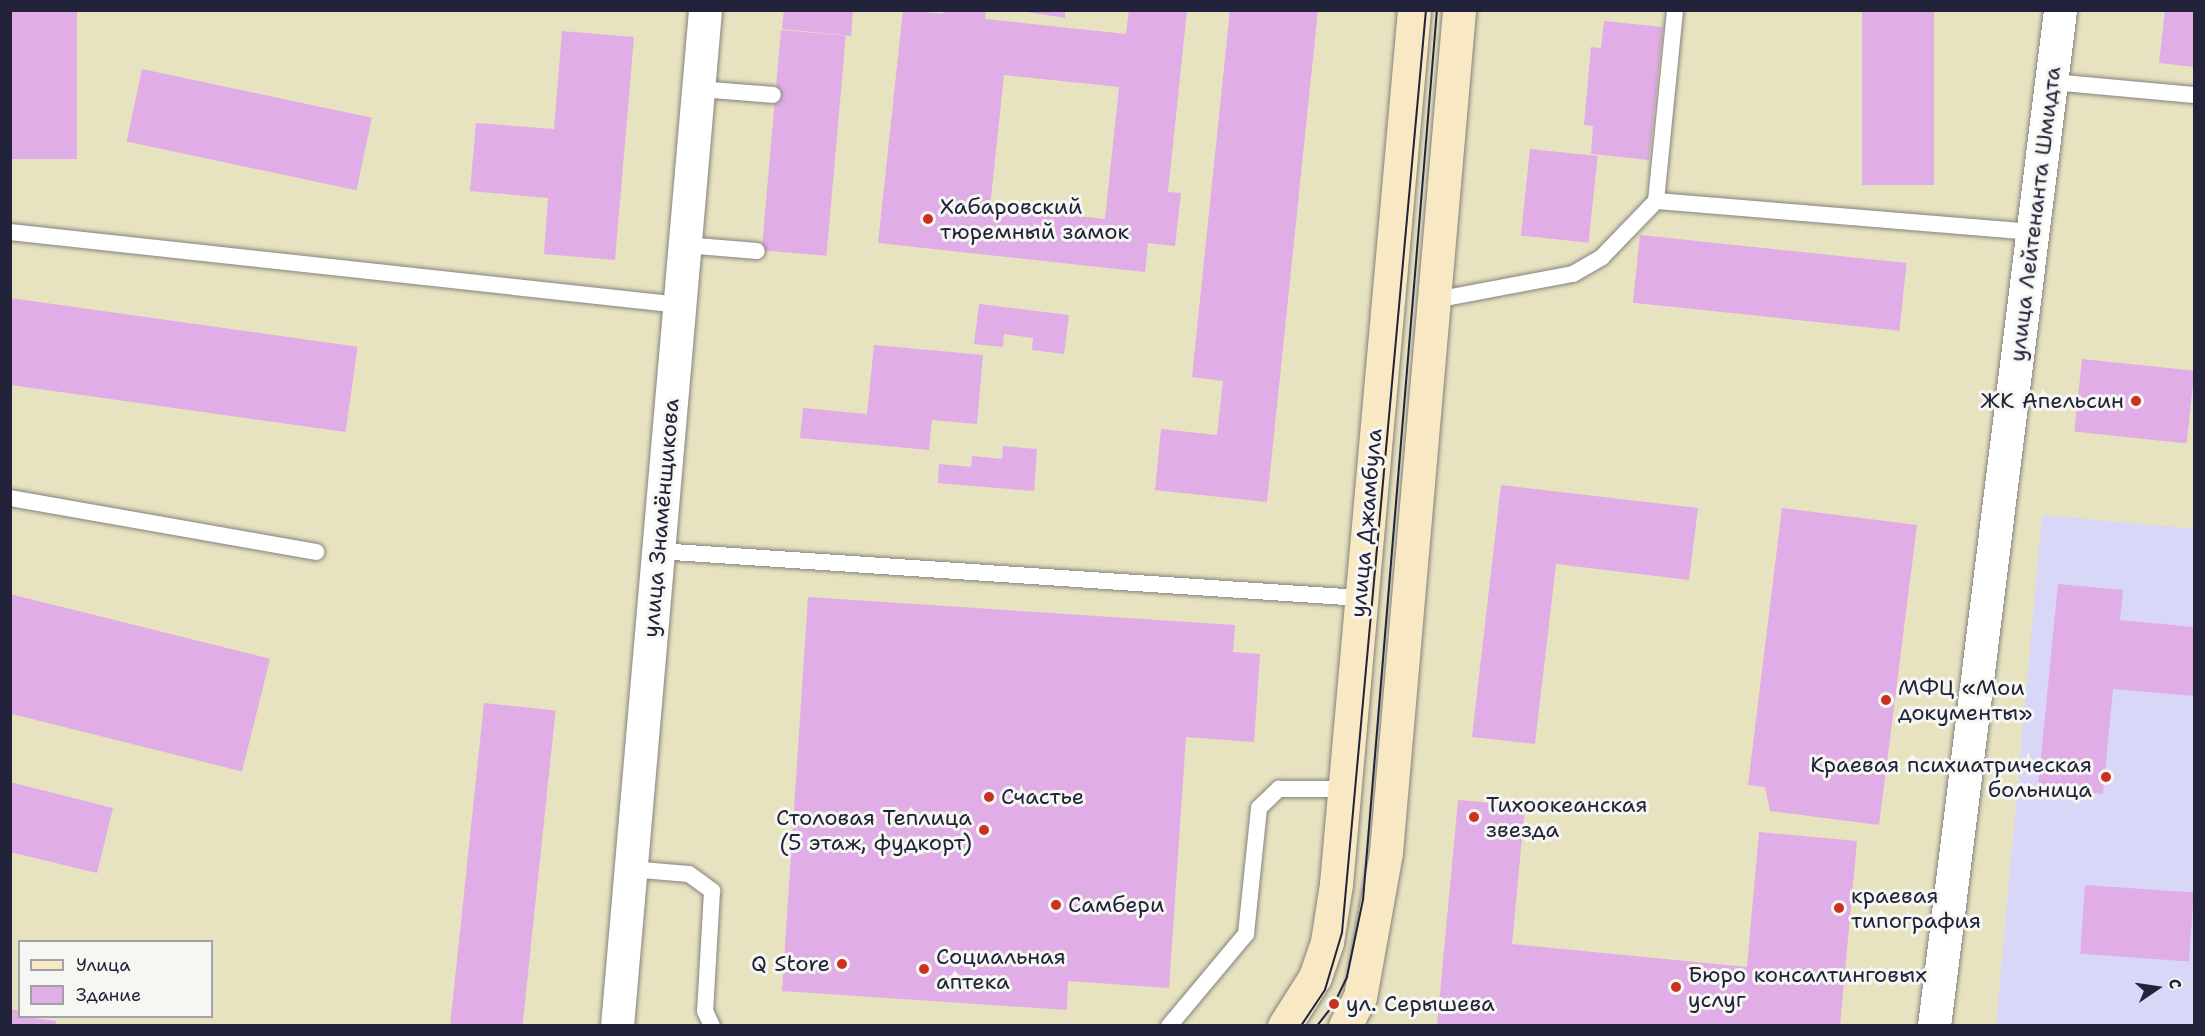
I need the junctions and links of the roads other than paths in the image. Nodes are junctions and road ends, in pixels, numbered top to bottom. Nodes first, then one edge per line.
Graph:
1 (705, 10) edge
2 (1414, 10) edge
3 (1459, 10) edge
4 (1675, 10) edge
5 (2060, 10) edge
6 (2052, 82) junction
7 (699, 89) junction
8 (774, 95) dead end
9 (2194, 95) edge
10 (1656, 201) junction
11 (10, 232) edge
12 (2034, 232) junction
13 (685, 245) junction
14 (757, 251) dead end
15 (1435, 300) junction
16 (680, 305) junction
17 (10, 498) edge
18 (658, 551) junction
19 (316, 552) dead end
20 (1360, 597) junction
21 (1344, 789) junction
22 (630, 869) junction
23 (617, 1026) edge
24 (712, 1026) edge
25 (1169, 1026) edge
26 (1284, 1026) edge
27 (1345, 1026) edge
28 (1934, 1026) edge

1 - 7 street, улица Знамёнщикова
2 - 20 street, улица Джамбула
3 - 15 street
4 - 10 lane
5 - 6 street, улица Лейтенанта Шмидта
6 - 9 lane
6 - 12 street, улица Лейтенанта Шмидта
7 - 8 lane
7 - 13 street, улица Знамёнщикова
10 - 12 lane
10 - 15 lane
11 - 16 lane
12 - 28 street, улица Лейтенанта Шмидта
13 - 14 lane
13 - 16 street, улица Знамёнщикова
15 - 27 street
16 - 18 street, улица Знамёнщикова
17 - 19 lane
18 - 20 lane
18 - 22 street, улица Знамёнщикова
20 - 21 street, улица Джамбула
21 - 25 lane
21 - 26 street, улица Джамбула
22 - 23 street, улица Знамёнщикова
22 - 24 lane

